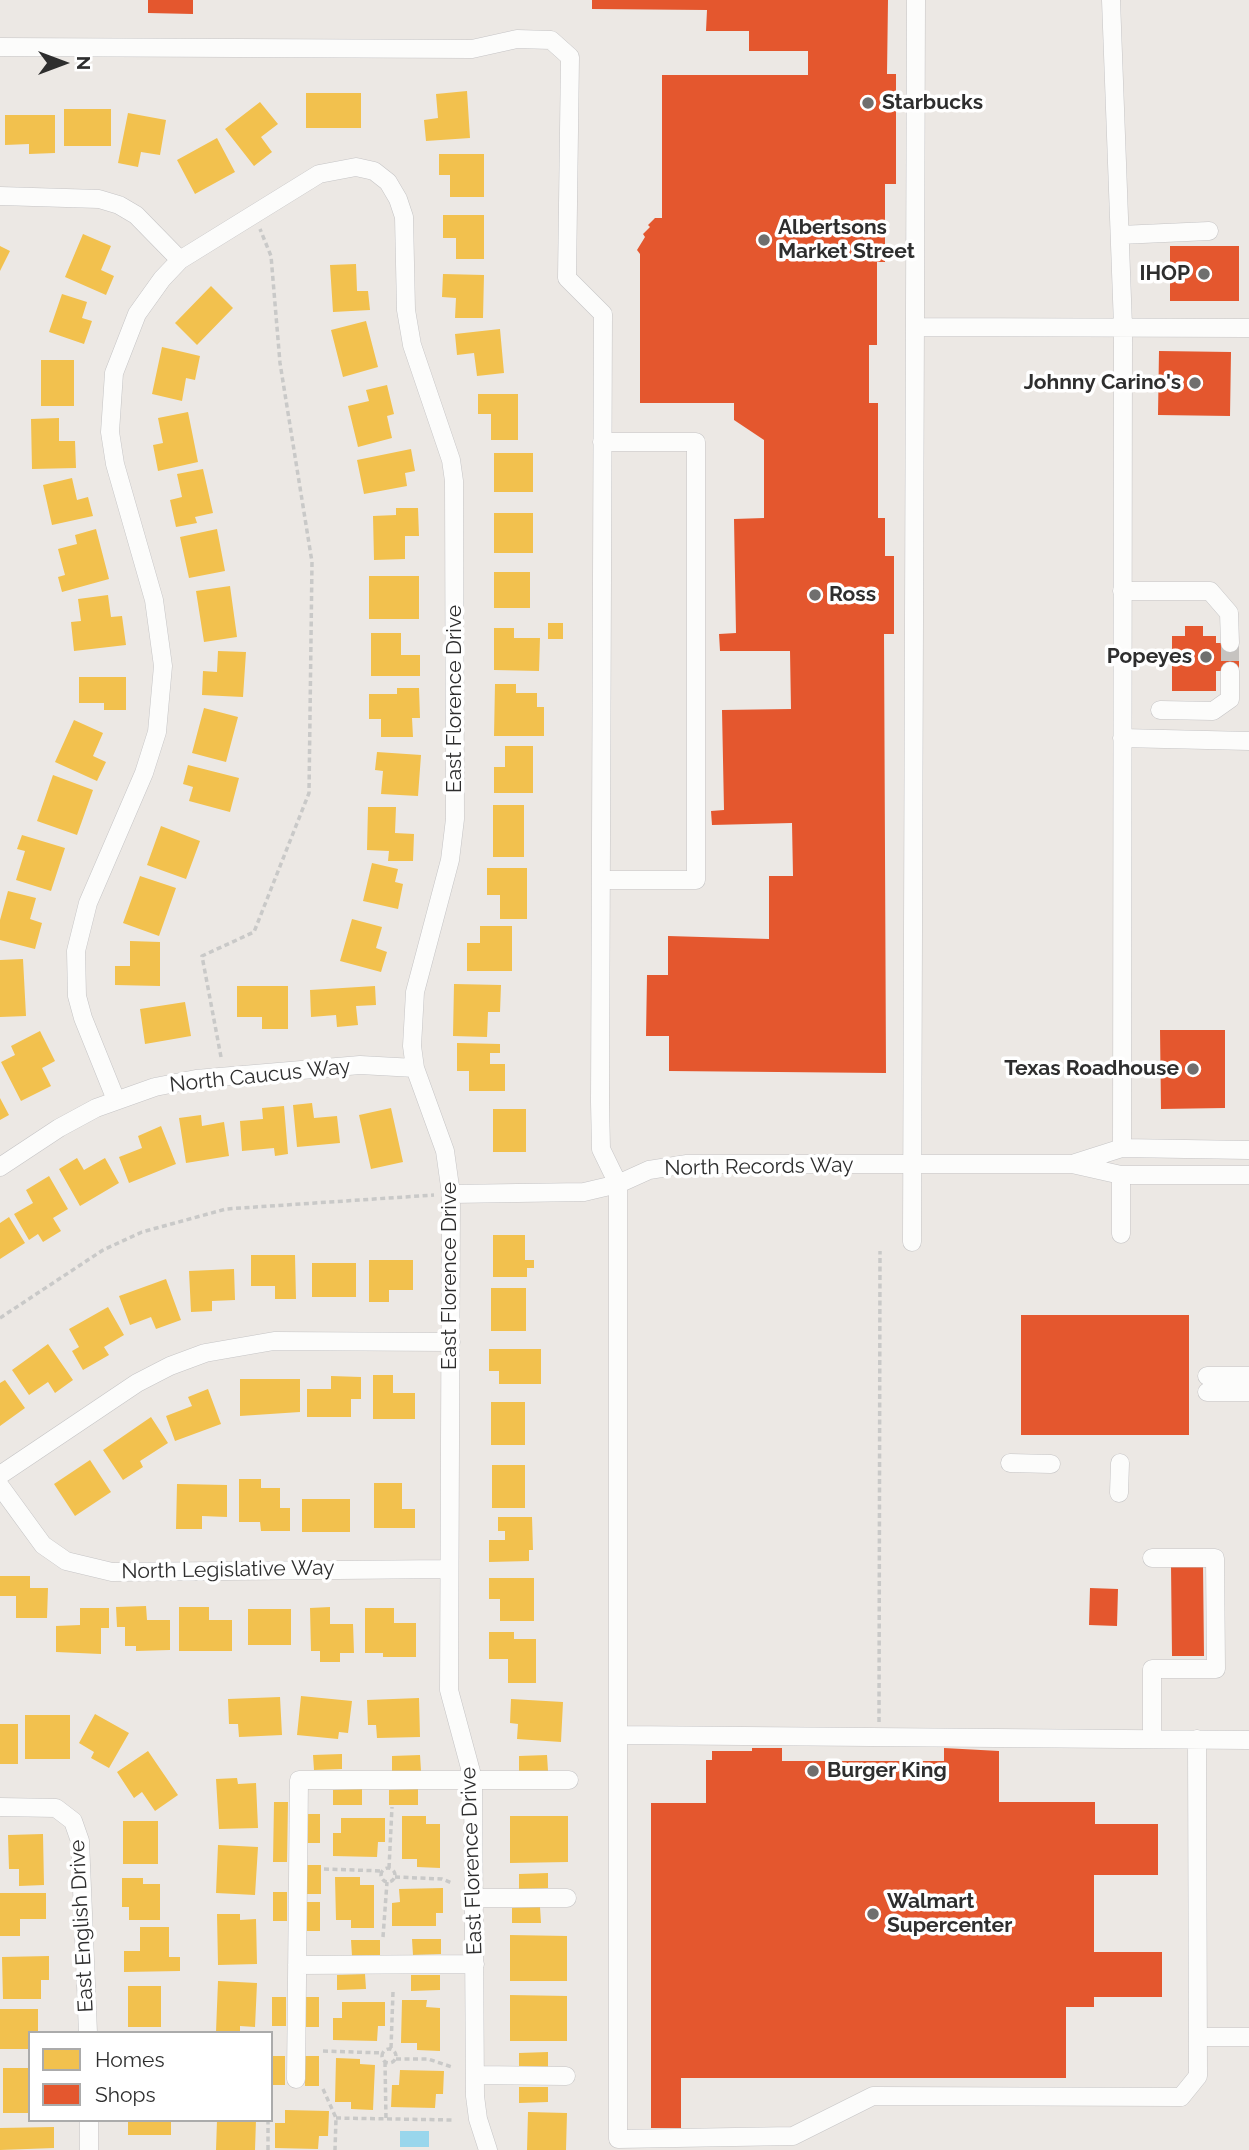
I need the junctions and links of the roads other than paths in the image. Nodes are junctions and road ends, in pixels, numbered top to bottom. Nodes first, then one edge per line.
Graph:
1 (916, 0) edge
2 (1111, 0) edge
3 (0, 47) edge
4 (0, 196) edge
5 (1209, 231) dead end
6 (1120, 235) junction
7 (180, 260) junction
8 (1123, 326) junction
9 (915, 327) junction
10 (1249, 328) edge
11 (603, 442) junction
12 (1122, 591) junction
13 (1230, 643) tunnel mouth
14 (1230, 671) tunnel mouth
15 (1160, 710) dead end
16 (1122, 738) junction
17 (1249, 741) edge
18 (601, 880) junction
19 (415, 1068) junction
20 (116, 1100) junction
21 (1122, 1149) junction
22 (1249, 1150) edge
23 (914, 1164) junction
24 (1072, 1164) junction
25 (0, 1167) edge
26 (1121, 1175) junction
27 (1249, 1175) edge
28 (618, 1184) junction
29 (443, 1195) junction
30 (1121, 1234) dead end
31 (912, 1242) dead end
32 (451, 1342) junction
33 (1249, 1377) edge
34 (1249, 1392) edge
35 (1010, 1463) dead end
36 (1051, 1464) dead end
37 (1120, 1464) dead end
38 (0, 1475) edge
39 (0, 1486) edge
40 (1119, 1493) dead end
41 (1152, 1558) dead end
42 (449, 1569) junction
43 (618, 1735) junction
44 (1152, 1738) junction
45 (1197, 1739) junction
46 (1249, 1740) edge
47 (473, 1779) junction
48 (569, 1780) dead end
49 (0, 1807) edge
50 (475, 1898) junction
51 (568, 1898) dead end
52 (475, 1964) junction
53 (297, 1965) junction
54 (88, 2031) edge
55 (1198, 2037) junction
56 (1249, 2037) edge
57 (475, 2075) junction
58 (566, 2076) dead end
59 (296, 2079) dead end
60 (89, 2122) edge
61 (89, 2150) edge
62 (488, 2150) edge

1 - 9 street
2 - 6 street
3 - 11 street
4 - 7 street
5 - 6 street
6 - 8 street
7 - 19 street, East Florence Drive
7 - 20 street
8 - 9 street
8 - 10 street
8 - 12 street
9 - 23 street
11 - 18 street
11 - 18 street
12 - 13 street
12 - 16 street
14 - 15 street
16 - 17 street
16 - 21 street
18 - 28 street
19 - 20 street, North Caucus Way
19 - 29 street, East Florence Drive
20 - 25 street, North Caucus Way
21 - 22 street, North Records Way
21 - 24 street, North Records Way
23 - 24 street, North Records Way
23 - 28 street, North Records Way
23 - 31 street
24 - 26 street, North Records Way
26 - 27 street, North Records Way
26 - 30 street
28 - 29 street, North Records Way
28 - 43 street
29 - 32 street, East Florence Drive
32 - 38 street
32 - 42 street, East Florence Drive
33 - 34 street
35 - 36 street
37 - 40 street
39 - 42 street, North Legislative Way
41 - 44 street
42 - 47 street, East Florence Drive
43 - 44 street
43 - 55 street
44 - 45 street
45 - 46 street
45 - 55 street
47 - 48 street
47 - 50 street, East Florence Drive
47 - 53 street
49 - 54 street, East English Drive
50 - 51 street
50 - 52 street, East Florence Drive
52 - 53 street
52 - 57 street, East Florence Drive
53 - 59 street
55 - 56 street
57 - 58 street
57 - 62 street, East Florence Drive
60 - 61 street

